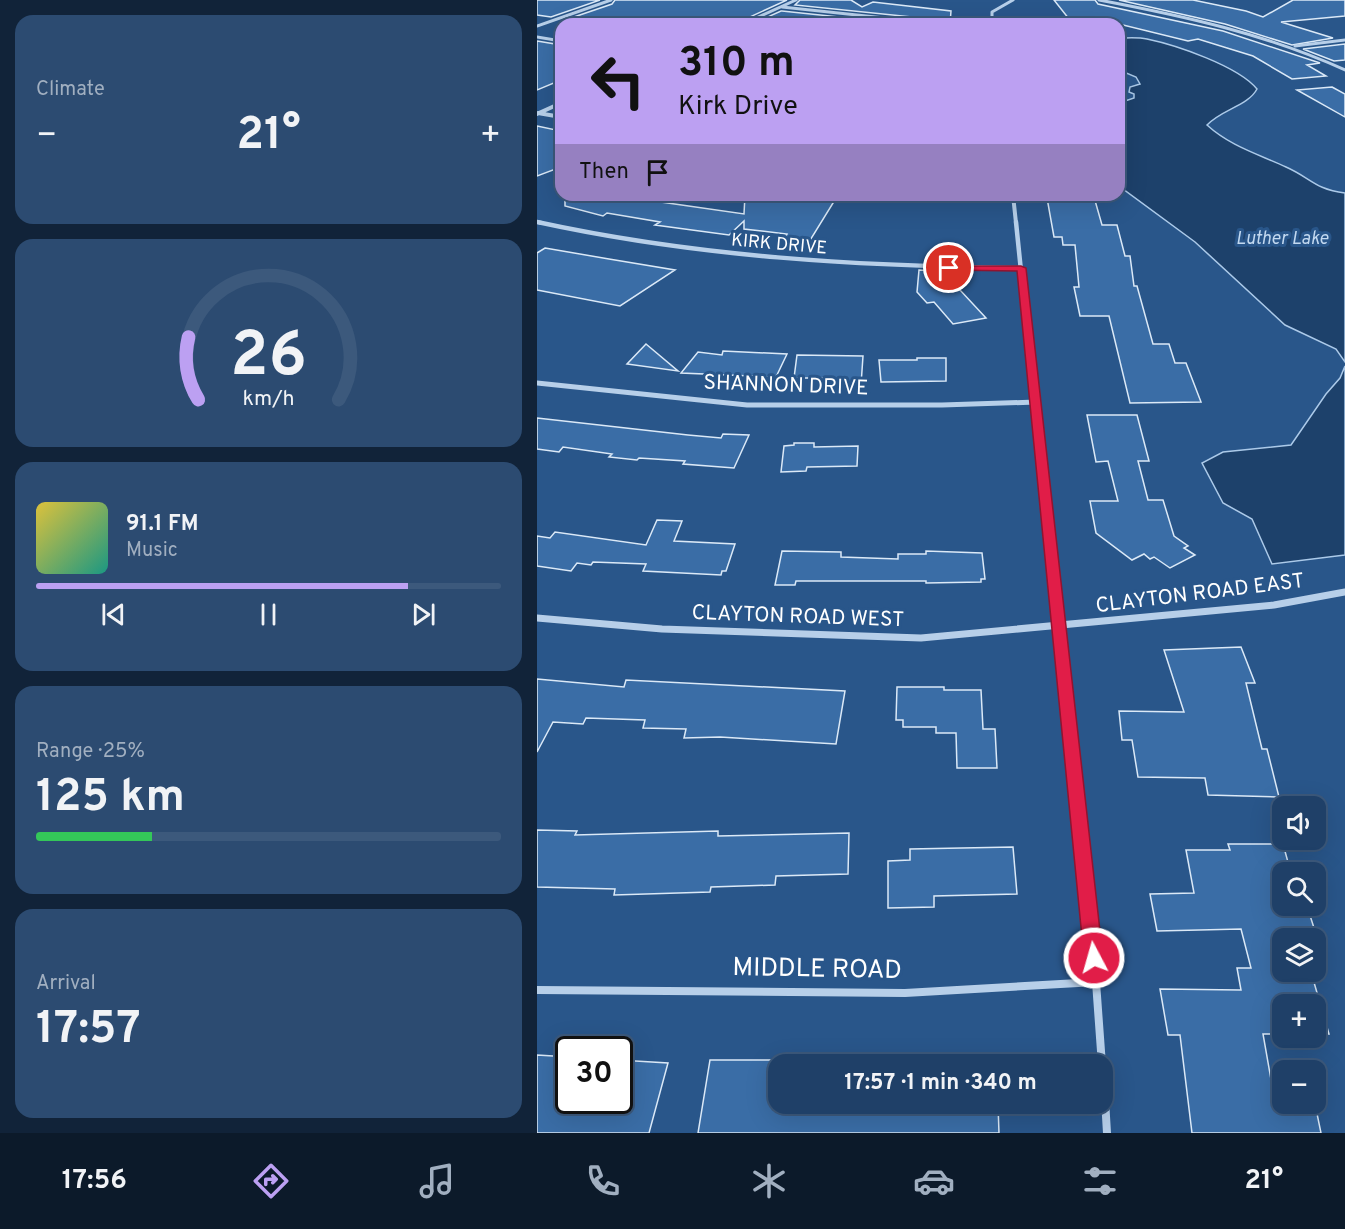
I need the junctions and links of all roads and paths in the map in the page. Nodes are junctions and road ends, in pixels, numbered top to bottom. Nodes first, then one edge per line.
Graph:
1 (611, 0) edge
2 (796, 0) edge
3 (1013, 0) edge
4 (1099, 0) edge
5 (782, 7) junction
6 (560, 18) edge
7 (757, 18) edge
8 (885, 18) edge
9 (992, 18) edge
10 (555, 20) edge
11 (537, 26) edge
12 (537, 37) edge
13 (555, 40) edge
14 (1345, 40) edge
15 (1294, 46) junction
16 (1345, 70) edge
17 (555, 106) edge
18 (538, 113) edge
19 (555, 116) edge
20 (1014, 201) edge
21 (537, 222) edge
22 (1021, 268) junction
23 (537, 383) edge
24 (1036, 402) junction
25 (1345, 592) edge
26 (537, 618) edge
27 (1058, 627) junction
28 (1096, 982) junction
29 (537, 990) edge
30 (1101, 1054) edge
31 (1106, 1114) edge
32 (1107, 1133) edge

1 - 6 street
2 - 5 street
3 - 9 street
4 - 15 street
5 - 7 street
5 - 8 street
10 - 11 street
12 - 13 street
14 - 15 street
15 - 16 street
17 - 18 street
18 - 19 street
20 - 22 street
21 - 22 street, KIRK DRIVE
22 - 24 street
23 - 24 street, SHANNON DRIVE
24 - 27 street
25 - 27 street, CLAYTON ROAD EAST
26 - 27 street, CLAYTON ROAD WEST
27 - 28 street
28 - 29 street, MIDDLE ROAD
28 - 30 street
31 - 32 street

